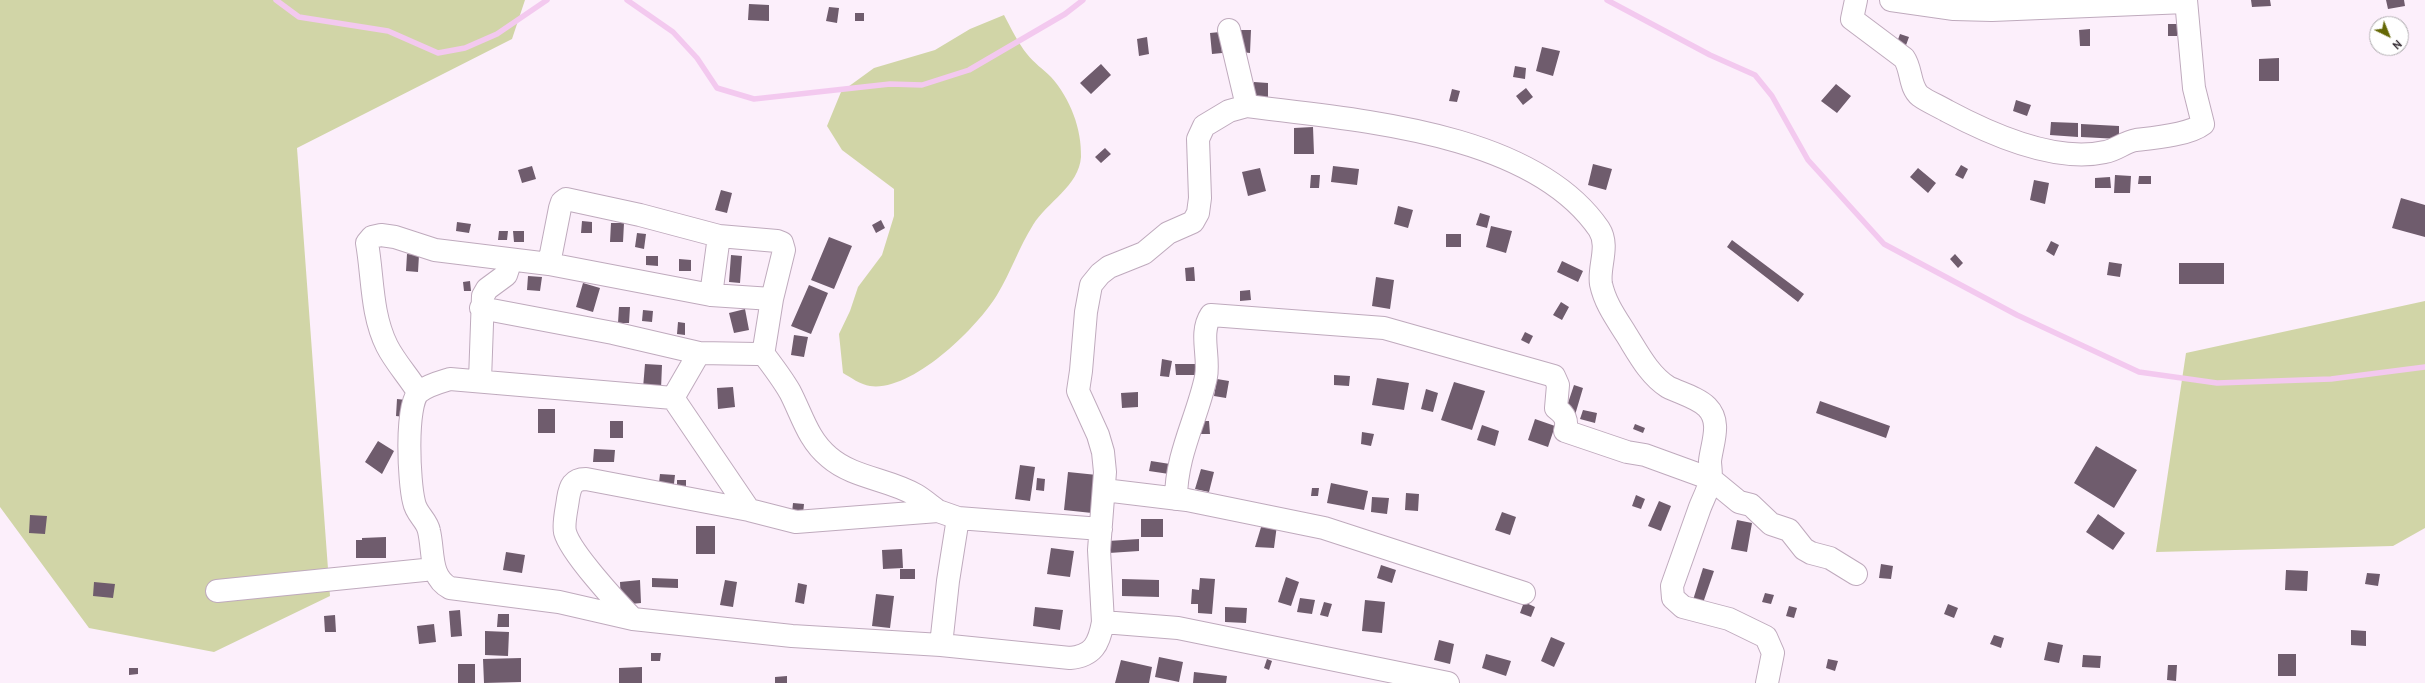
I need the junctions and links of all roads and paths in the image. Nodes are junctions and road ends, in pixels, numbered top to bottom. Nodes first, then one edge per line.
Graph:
1 (1856, 0) edge
2 (1891, 0) edge
3 (2186, 1) edge
4 (2047, 4) edge
5 (1229, 30) dead end
6 (1247, 106) junction
7 (719, 236) junction
8 (511, 260) junction
9 (549, 264) junction
10 (711, 295) junction
11 (772, 299) junction
12 (481, 308) junction
13 (762, 352) junction
14 (699, 353) junction
15 (480, 380) junction
16 (418, 392) junction
17 (673, 398) junction
18 (1711, 479) junction
19 (1104, 490) junction
20 (1176, 498) junction
21 (749, 510) junction
22 (938, 511) junction
23 (958, 518) junction
24 (1101, 529) junction
25 (434, 569) junction
26 (1856, 574) dead end
27 (217, 591) dead end
28 (1524, 593) dead end
29 (633, 619) junction
30 (1103, 622) junction
31 (941, 645) junction
32 (1448, 683) edge
33 (1767, 683) edge

1 - 3 street
2 - 4 street
3 - 4 street
5 - 6 street
6 - 18 street
6 - 19 street
7 - 9 street
7 - 10 street
7 - 11 street
8 - 9 street
8 - 12 street
8 - 16 street
9 - 10 street
10 - 11 street
11 - 13 street
12 - 14 street
12 - 15 street
13 - 14 street
13 - 22 street
14 - 17 street
15 - 16 street
15 - 17 street
16 - 25 street
17 - 21 street
18 - 20 street
18 - 26 street
18 - 33 street
19 - 20 street
19 - 24 street
20 - 28 street
21 - 22 street
21 - 29 street
22 - 23 street
23 - 24 street
23 - 31 street
24 - 30 street
25 - 27 street
25 - 29 street
29 - 31 street
30 - 31 street
30 - 32 street

